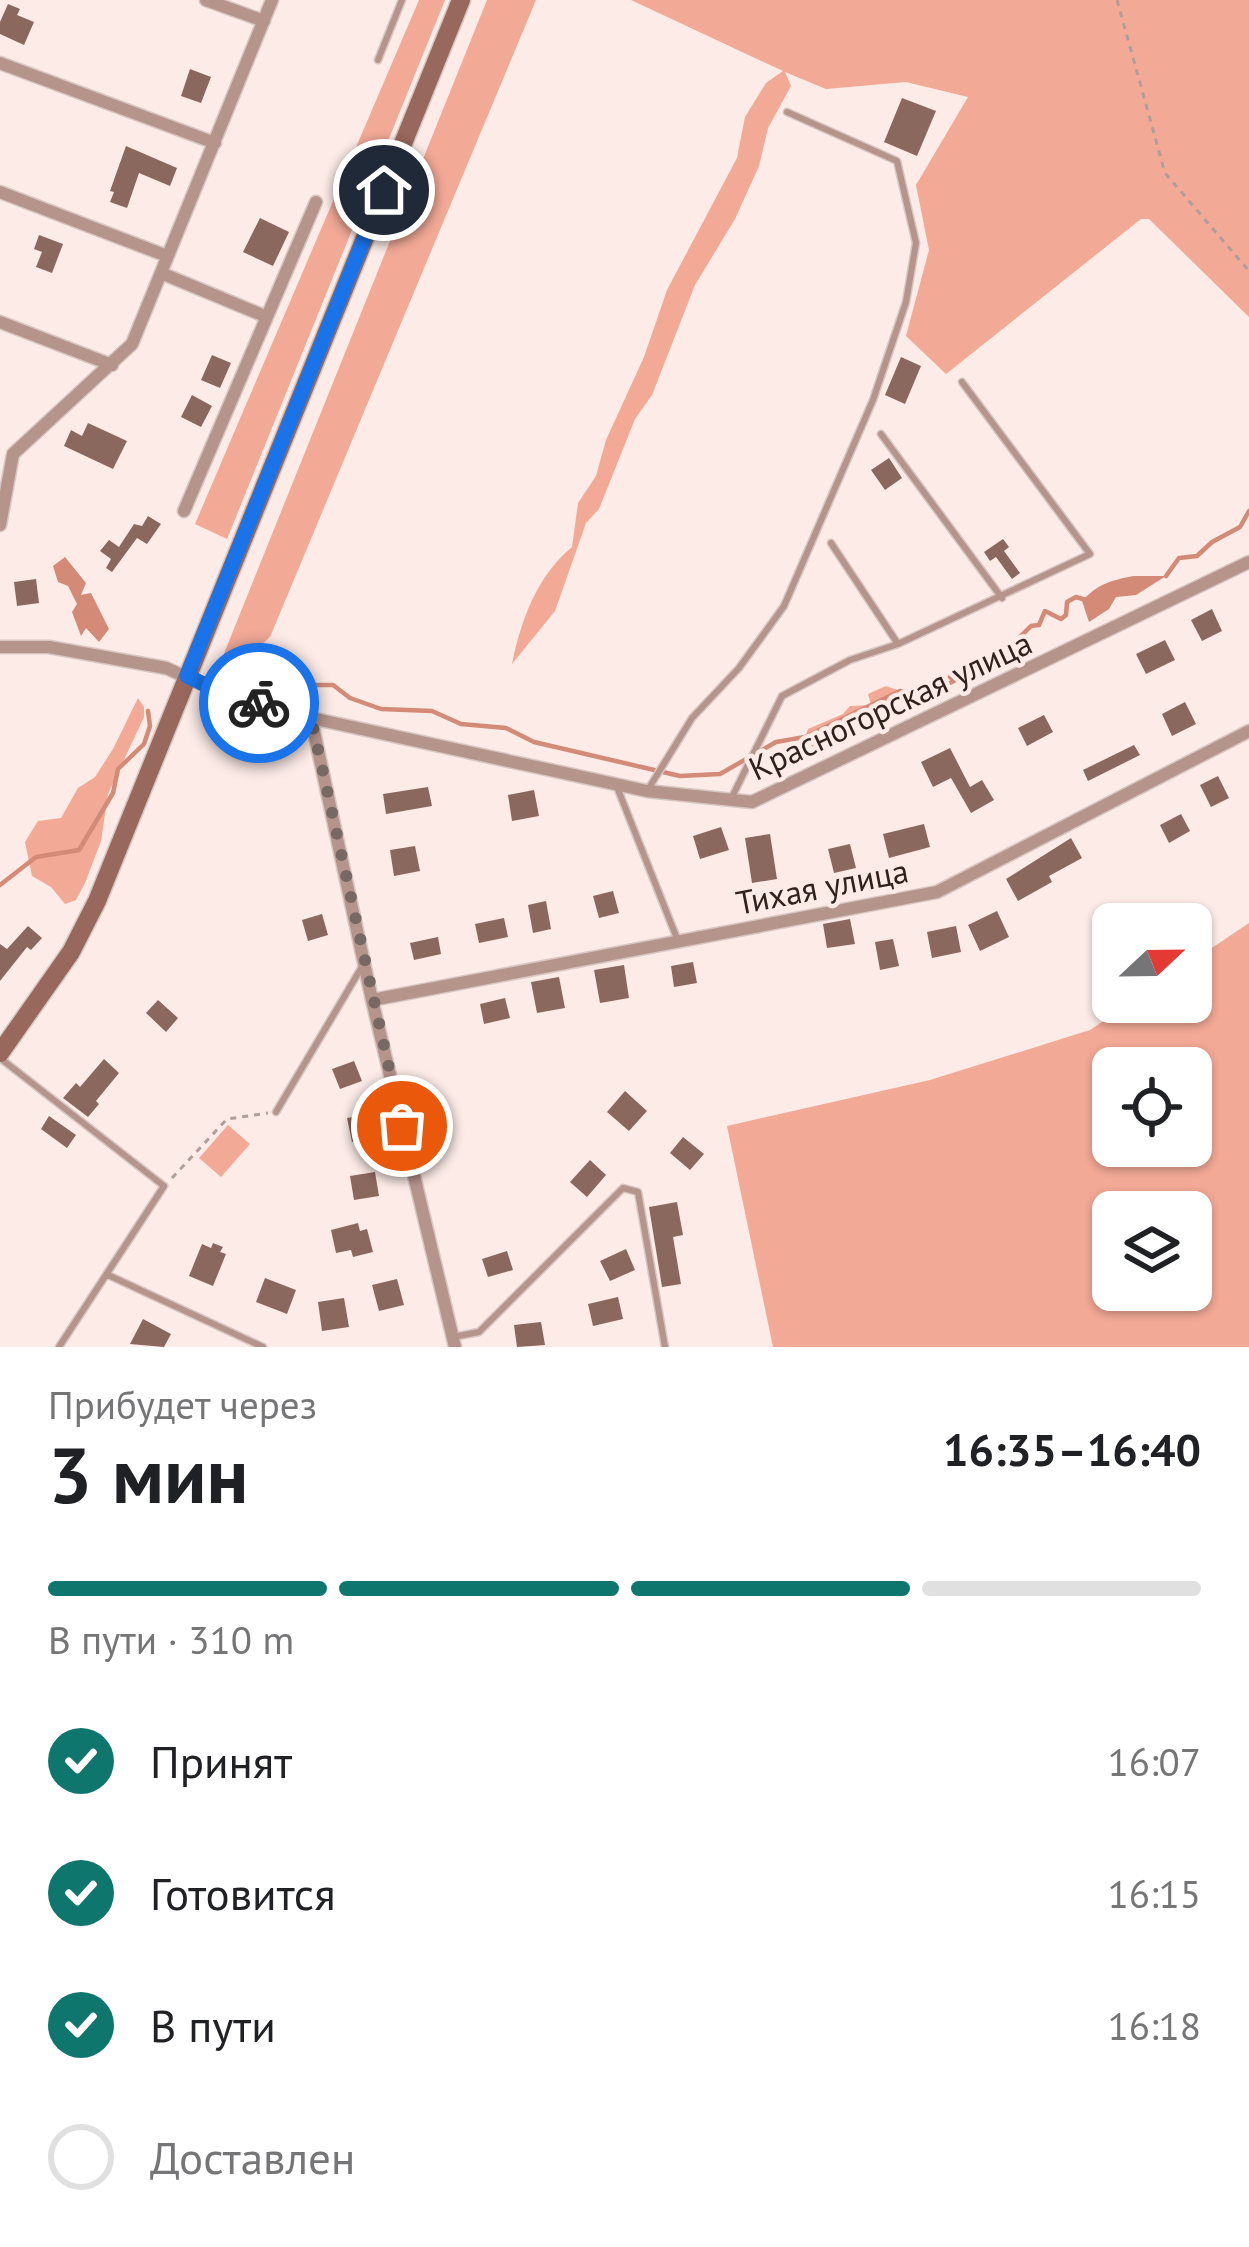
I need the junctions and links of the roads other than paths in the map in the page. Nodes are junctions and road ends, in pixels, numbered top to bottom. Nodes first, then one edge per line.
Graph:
1 (206, 0) edge
2 (272, 0) edge
3 (402, 0) edge
4 (461, 0) edge
5 (264, 22) junction
6 (378, 60) dead end
7 (0, 63) edge
8 (788, 112) dead end
9 (215, 143) junction
10 (0, 192) edge
11 (316, 202) dead end
12 (167, 256) junction
13 (161, 273) junction
14 (267, 317) junction
15 (0, 322) edge
16 (112, 365) junction
17 (962, 382) dead end
18 (881, 434) dead end
19 (7, 451) edge
20 (184, 511) dead end
21 (0, 525) edge
22 (830, 543) dead end
23 (1249, 562) edge
24 (1002, 598) junction
25 (898, 644) junction
26 (0, 647) edge
27 (187, 676) junction
28 (311, 718) junction
29 (1249, 731) edge
30 (616, 784) junction
31 (647, 791) junction
32 (730, 800) junction
33 (678, 941) junction
34 (364, 962) junction
35 (372, 1000) junction
36 (0, 1056) edge
37 (276, 1112) road end
38 (107, 1275) junction
39 (454, 1342) edge
40 (59, 1347) edge
41 (263, 1347) edge
42 (665, 1347) edge

1 - 5 street
2 - 5 street
3 - 6 lane
4 - 27 main road
5 - 9 street
7 - 9 street
8 - 31 lane
9 - 12 street
10 - 12 street
11 - 14 street
12 - 13 street
13 - 14 street
13 - 16 street
14 - 20 street
15 - 16 street
16 - 19 street
17 - 24 lane
18 - 24 lane
19 - 21 street
22 - 25 lane
23 - 32 street, Красногорская улица
24 - 25 lane
25 - 32 lane
26 - 27 street, Красногорская улица
27 - 28 street, Красногорская улица
27 - 36 main road
28 - 30 street, Красногорская улица
28 - 34 street
29 - 33 street, Тихая улица
30 - 31 street, Красногорская улица
30 - 33 lane
31 - 32 street, Красногорская улица
33 - 35 street, Тихая улица
34 - 35 street
34 - 37 lane
35 - 39 street
36 - 38 lane
38 - 40 lane
38 - 41 lane
39 - 42 lane

